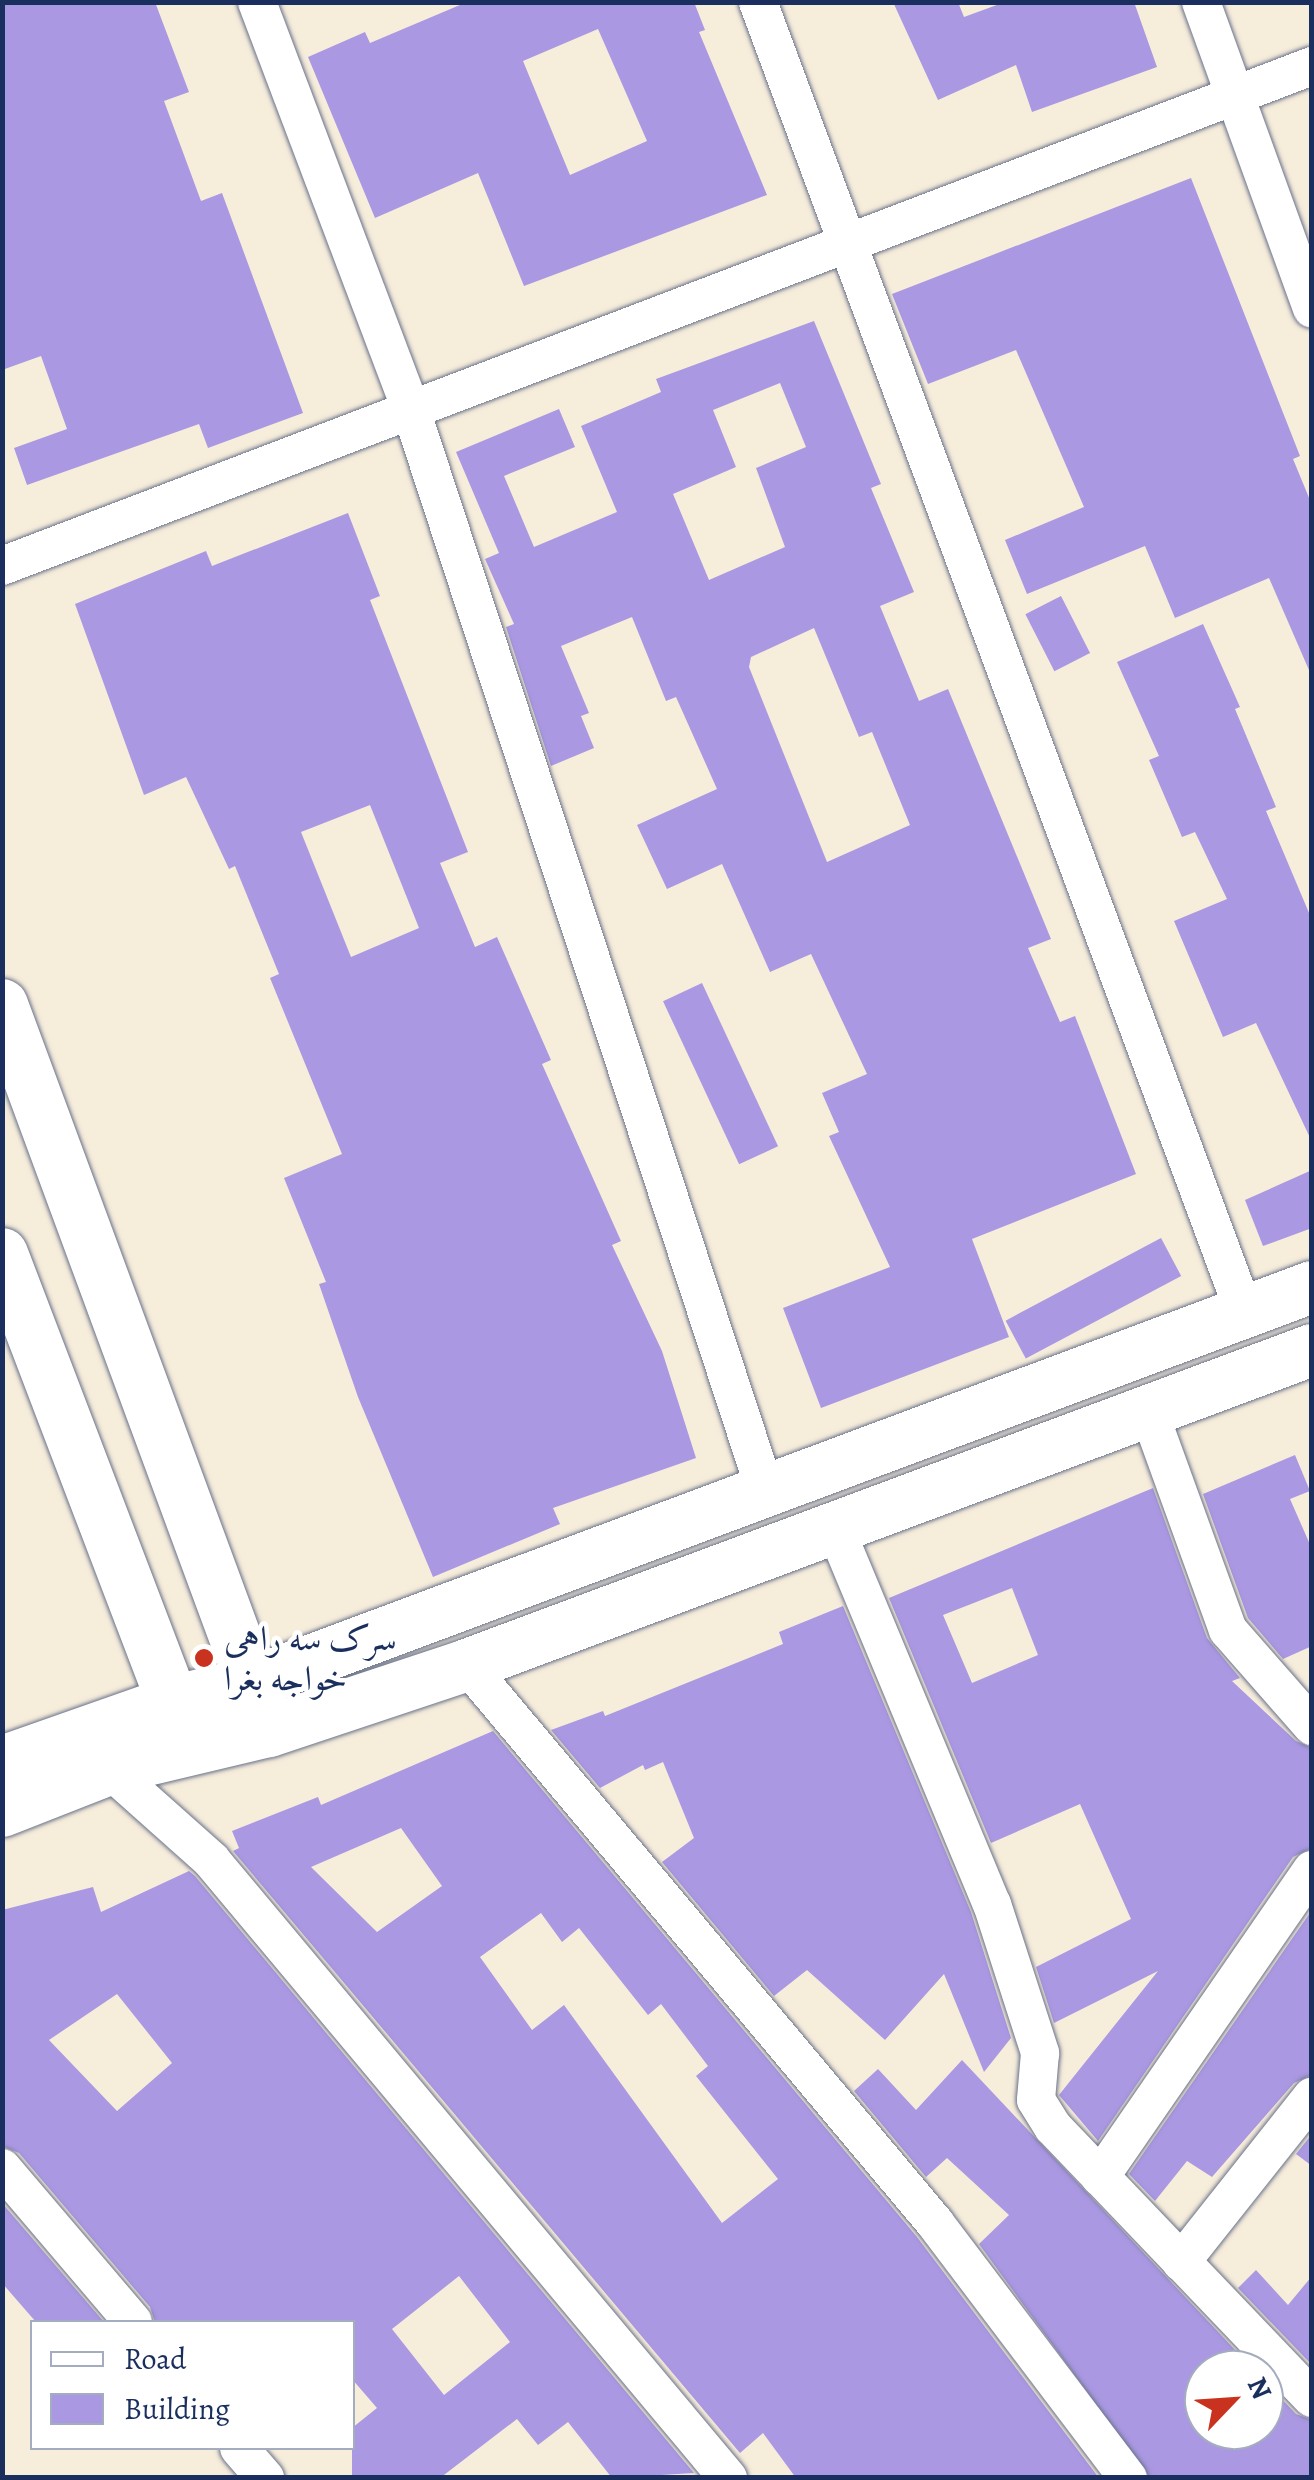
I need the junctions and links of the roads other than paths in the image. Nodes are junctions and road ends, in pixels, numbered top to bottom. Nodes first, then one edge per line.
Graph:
1 (257, 2) edge
2 (758, 2) edge
3 (1201, 2) edge
4 (1312, 66) edge
5 (1236, 97) junction
6 (851, 243) junction
7 (1312, 309) edge
8 (411, 410) junction
9 (2, 566) edge
10 (2, 1004) edge
11 (2, 1254) edge
12 (1312, 1288) edge
13 (1244, 1314) junction
14 (1312, 1350) edge
15 (1149, 1412) junction
16 (764, 1487) junction
17 (836, 1530) junction
18 (467, 1665) junction
19 (261, 1706) junction
20 (181, 1724) junction
21 (1312, 1726) edge
22 (2, 1762) edge
23 (109, 1769) junction
24 (2, 1811) edge
25 (1312, 1870) edge
26 (1312, 2097) edge
27 (2, 2168) edge
28 (1100, 2177) junction
29 (1182, 2262) junction
30 (131, 2320) edge
31 (1312, 2398) edge
32 (242, 2450) edge
33 (265, 2478) edge
34 (728, 2478) edge
35 (1128, 2478) edge

1 - 8 street
2 - 6 street
3 - 5 street
4 - 5 street
5 - 6 street
5 - 7 street
6 - 8 street
6 - 13 street
8 - 9 street
8 - 16 street
10 - 19 main road
11 - 20 main road
12 - 13 main road
13 - 16 main road
14 - 15 main road
15 - 17 main road
15 - 21 street
16 - 19 main road
17 - 18 main road
17 - 28 street
18 - 19 main road
18 - 35 street
19 - 20 main road
20 - 22 main road
20 - 23 main road
23 - 24 main road
23 - 34 street
25 - 28 street
26 - 29 street
27 - 30 street
28 - 29 street
29 - 31 street
32 - 33 street

